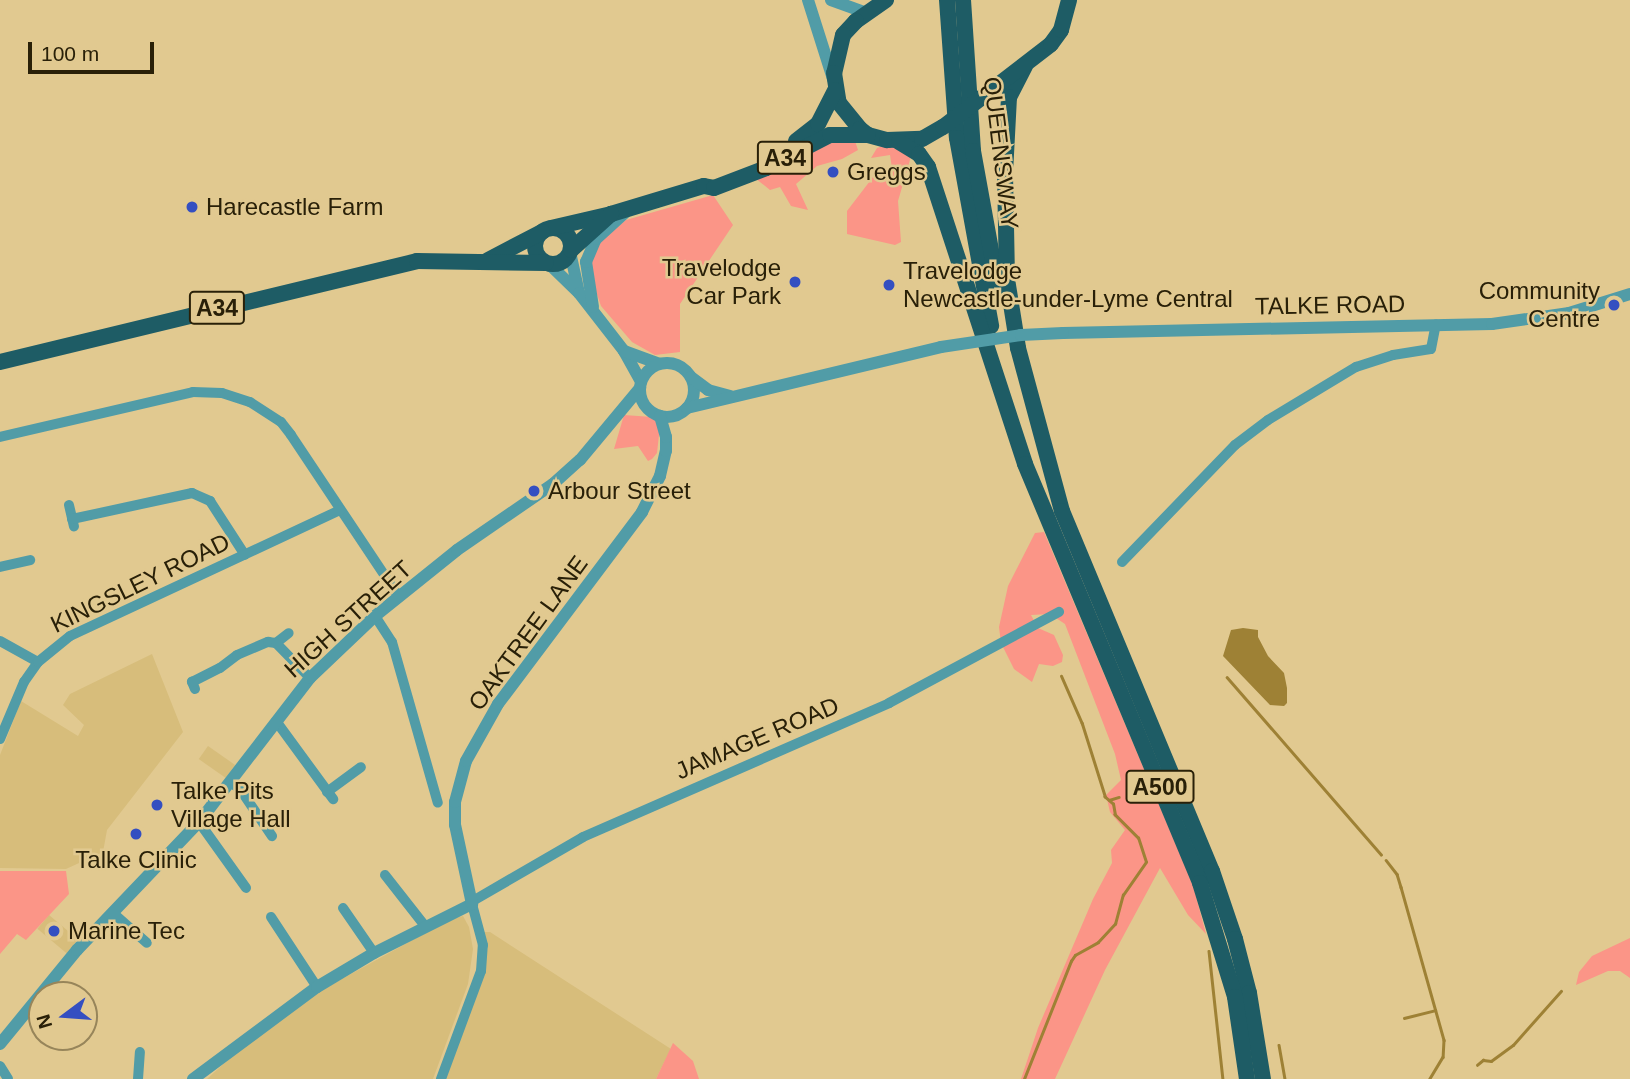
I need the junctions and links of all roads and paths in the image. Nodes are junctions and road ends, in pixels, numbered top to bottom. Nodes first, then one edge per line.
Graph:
1 (808, 0) edge
2 (831, 0) edge
3 (886, 0) edge
4 (947, 0) edge
5 (963, 0) edge
6 (1069, 0) edge
7 (866, 13) junction
8 (1025, 66) junction
9 (835, 87) junction
10 (867, 135) junction
11 (899, 142) junction
12 (704, 186) junction
13 (631, 208) junction
14 (611, 214) junction
15 (546, 230) junction
16 (571, 251) junction
17 (488, 260) junction
18 (547, 263) junction
19 (579, 293) junction
20 (1630, 295) edge
21 (594, 313) junction
22 (1436, 324) junction
23 (624, 351) junction
24 (0, 362) edge
25 (659, 364) junction
26 (691, 377) junction
27 (641, 385) junction
28 (740, 397) junction
29 (683, 411) junction
30 (617, 415) junction
31 (657, 415) junction
32 (0, 437) edge
33 (666, 437) junction
34 (1043, 503) junction
35 (69, 505) dead end
36 (340, 510) junction
37 (1062, 511) junction
38 (245, 555) junction
39 (30, 560) dead end
40 (1122, 562) dead end
41 (0, 567) edge
42 (398, 597) junction
43 (1059, 612) dead end
44 (375, 616) junction
45 (289, 634) dead end
46 (0, 641) edge
47 (276, 643) junction
48 (38, 662) junction
49 (310, 678) junction
50 (195, 689) dead end
51 (276, 721) junction
52 (0, 738) edge
53 (361, 767) dead end
54 (230, 782) junction
55 (438, 803) dead end
56 (198, 821) junction
57 (272, 836) dead end
58 (385, 875) dead end
59 (246, 888) dead end
60 (471, 903) junction
61 (343, 908) dead end
62 (113, 913) junction
63 (271, 918) dead end
64 (425, 926) junction
65 (147, 943) dead end
66 (374, 953) junction
67 (57, 981) edge
68 (317, 987) junction
69 (28, 1014) edge
70 (0, 1044) edge
71 (140, 1052) dead end
72 (0, 1066) edge
73 (8, 1079) edge
74 (138, 1079) edge
75 (193, 1079) edge
76 (441, 1079) edge
77 (1247, 1079) edge
78 (1263, 1079) edge

1 - 9 street
2 - 7 street
3 - 7 highway
4 - 34 highway, QUEENSWAY / A500
5 - 37 highway, QUEENSWAY / A500
6 - 8 highway
7 - 9 highway
8 - 11 highway, bridge
8 - 37 highway
9 - 10 highway
9 - 12 highway, A34
10 - 11 highway
10 - 12 highway, A34
11 - 34 highway
12 - 13 highway, A34
13 - 14 highway, A34
13 - 21 street
14 - 15 highway, A34
14 - 16 highway, A34
15 - 16 highway
15 - 17 highway, A34
15 - 18 highway
16 - 18 highway
16 - 19 street
17 - 18 highway, A34
17 - 24 highway, A34
18 - 19 street
19 - 21 street
20 - 22 street, TALKE ROAD
21 - 23 street
22 - 28 street, TALKE ROAD, bridge
22 - 40 street
23 - 25 street
23 - 27 street
25 - 26 street
25 - 27 street
26 - 28 street, TALKE ROAD
26 - 29 street
27 - 30 street, HIGH STREET
27 - 31 street
28 - 29 street, TALKE ROAD
29 - 31 street
29 - 33 street, OAKTREE LANE
30 - 31 street
30 - 42 street, HIGH STREET
31 - 33 street, OAKTREE LANE
32 - 36 street
33 - 60 street, OAKTREE LANE
34 - 77 highway, A500
35 - 38 street
36 - 38 street, KINGSLEY ROAD
36 - 42 street
37 - 78 highway, A500
38 - 48 street, KINGSLEY ROAD
39 - 41 street
42 - 44 street, HIGH STREET
43 - 60 street, JAMAGE ROAD
44 - 49 street, HIGH STREET
44 - 55 street
45 - 47 street
46 - 48 street
47 - 49 street
47 - 50 street
48 - 52 street, KINGSLEY ROAD
49 - 51 street, HIGH STREET
51 - 53 street
51 - 54 street, HIGH STREET
54 - 56 street, HIGH STREET
54 - 57 street
56 - 59 street
56 - 62 street, HIGH STREET
58 - 64 street
60 - 64 street, JAMAGE ROAD
60 - 76 street
61 - 66 street
62 - 65 street
62 - 67 street, HIGH STREET
63 - 68 street
64 - 66 street, JAMAGE ROAD
66 - 68 street, JAMAGE ROAD
68 - 75 street, JAMAGE ROAD
69 - 70 street, HIGH STREET
71 - 74 street
72 - 73 street

